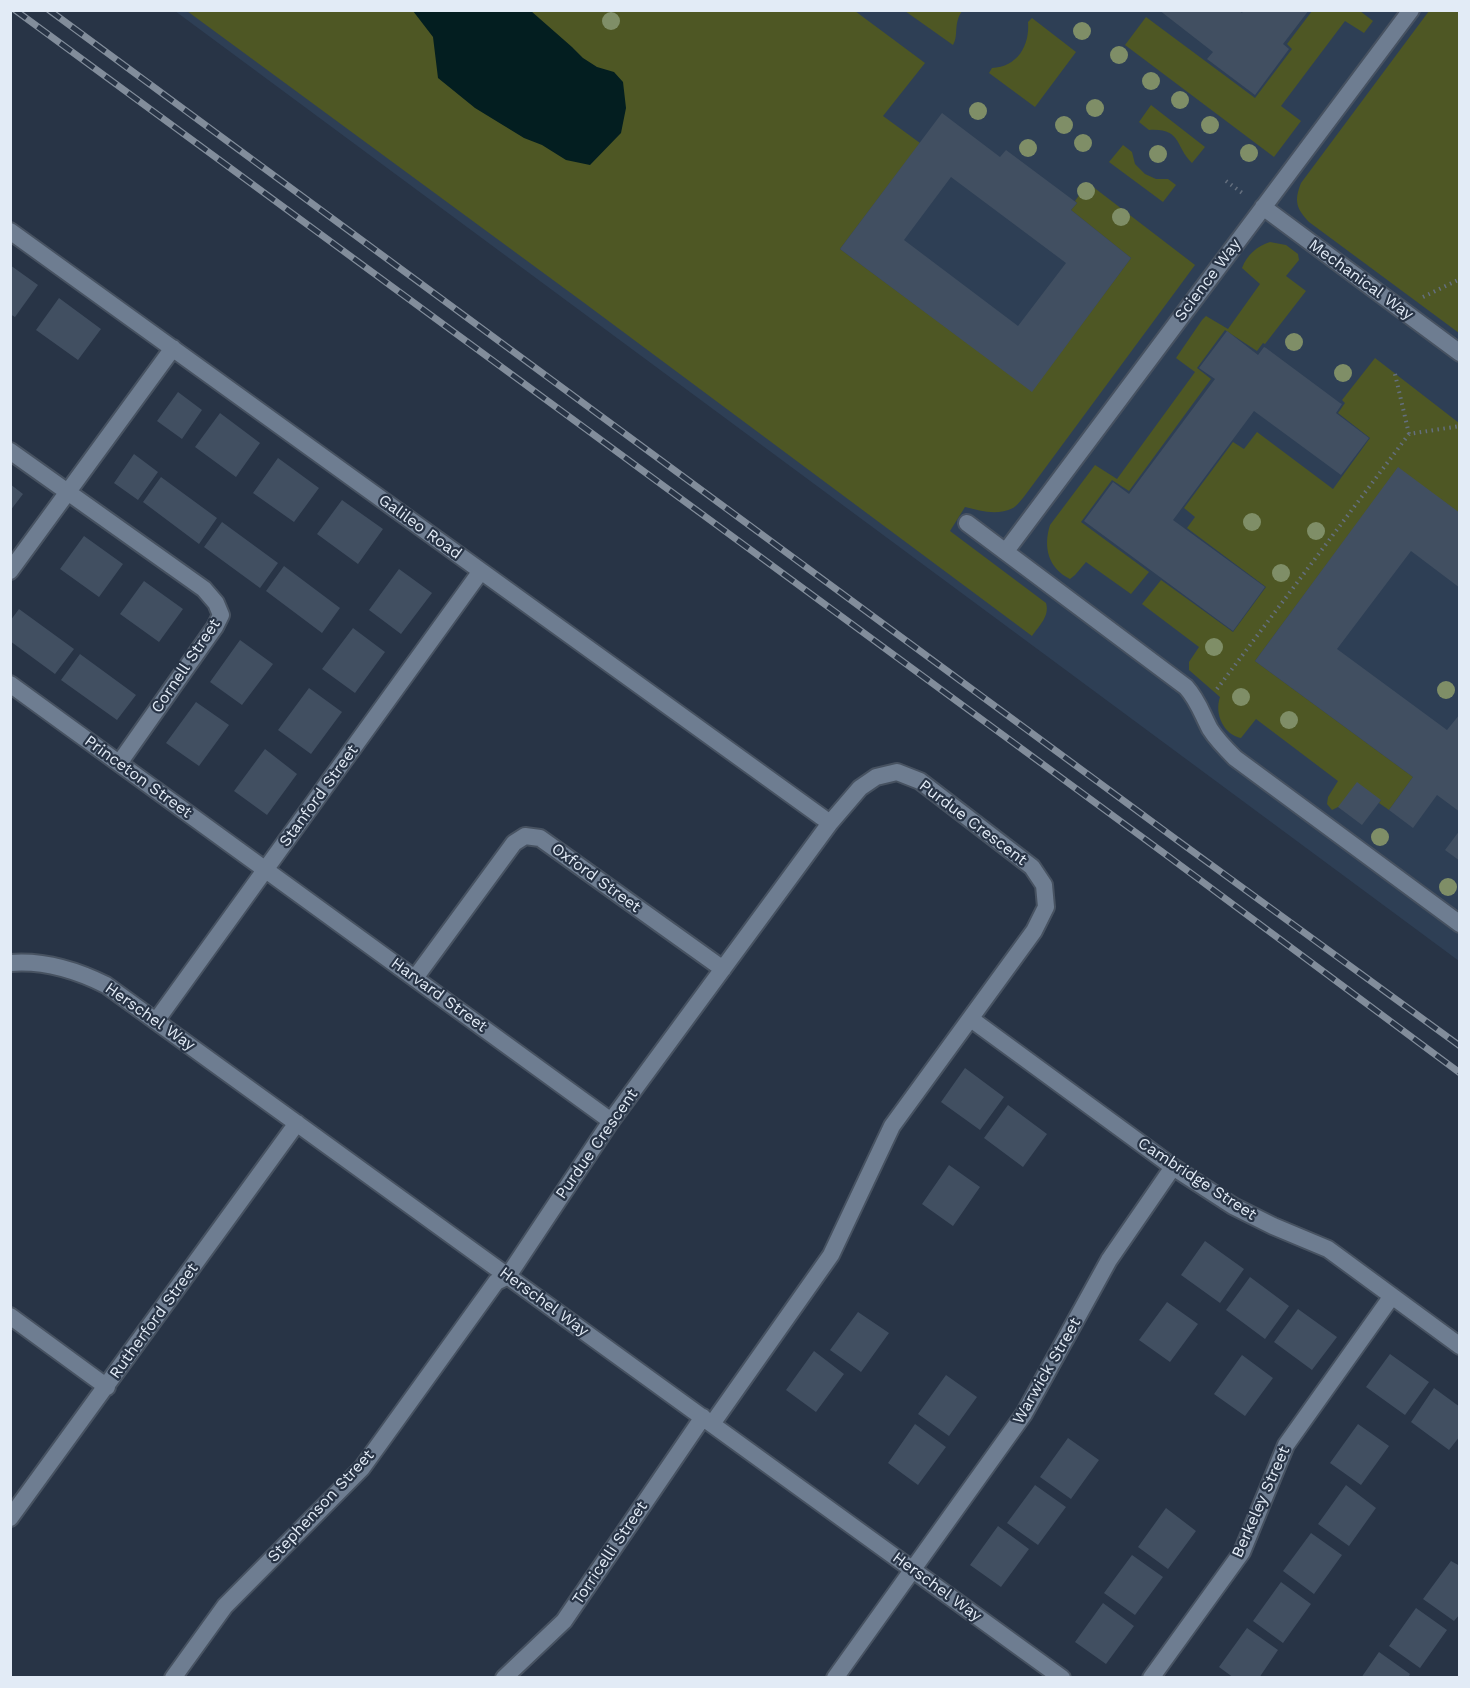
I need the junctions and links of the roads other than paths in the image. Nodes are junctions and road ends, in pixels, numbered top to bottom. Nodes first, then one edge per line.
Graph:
1 (1411, 10) edge
2 (1263, 207) junction
3 (10, 231) edge
4 (173, 348) junction
5 (1460, 353) edge
6 (10, 452) edge
7 (67, 492) junction
8 (967, 523) dead end
9 (1006, 551) junction
10 (10, 571) edge
11 (481, 571) junction
12 (10, 684) edge
13 (120, 762) junction
14 (830, 823) junction
15 (266, 870) junction
16 (1460, 924) edge
17 (10, 963) edge
18 (723, 969) junction
19 (415, 978) junction
20 (971, 1019) junction
21 (156, 1021) junction
22 (611, 1121) junction
23 (297, 1124) junction
24 (1173, 1167) junction
25 (508, 1275) junction
26 (1392, 1296) junction
27 (10, 1316) edge
28 (1460, 1346) edge
29 (107, 1387) junction
30 (707, 1420) junction
31 (10, 1518) edge
32 (913, 1570) junction
33 (173, 1677) edge
34 (504, 1677) edge
35 (835, 1677) edge
36 (1062, 1677) edge
37 (1151, 1677) edge

1 - 2 street, Science Way
2 - 5 street, Mechanical Way
2 - 9 street, Science Way
3 - 4 street, Galileo Road
4 - 7 street
4 - 11 street, Galileo Road
6 - 7 street
7 - 10 street
7 - 13 street, Cornell Street
8 - 9 street
9 - 16 street
11 - 14 street, Galileo Road
11 - 15 street, Stanford Street
12 - 13 street, Princeton Street
13 - 15 street, Princeton Street
14 - 18 street, Purdue Crescent
14 - 20 street, Purdue Crescent
15 - 19 street, Harvard Street
15 - 21 street, Stanford Street
17 - 21 street, Herschel Way
18 - 19 street, Oxford Street
18 - 22 street, Purdue Crescent
19 - 22 street, Harvard Street
20 - 24 street, Cambridge Street
20 - 30 street, Purdue Crescent
21 - 23 street, Herschel Way
22 - 25 street, Purdue Crescent
23 - 25 street, Herschel Way
23 - 29 street, Rutherford Street
24 - 26 street, Cambridge Street
24 - 32 street, Warwick Street
25 - 30 street, Herschel Way
25 - 33 street, Stephenson Street
26 - 28 street, Cambridge Street
26 - 37 street, Berkeley Street
27 - 29 street
29 - 31 street, Rutherford Street
30 - 32 street, Herschel Way
30 - 34 street, Torricelli Street
32 - 35 street, Warwick Street
32 - 36 street, Herschel Way

